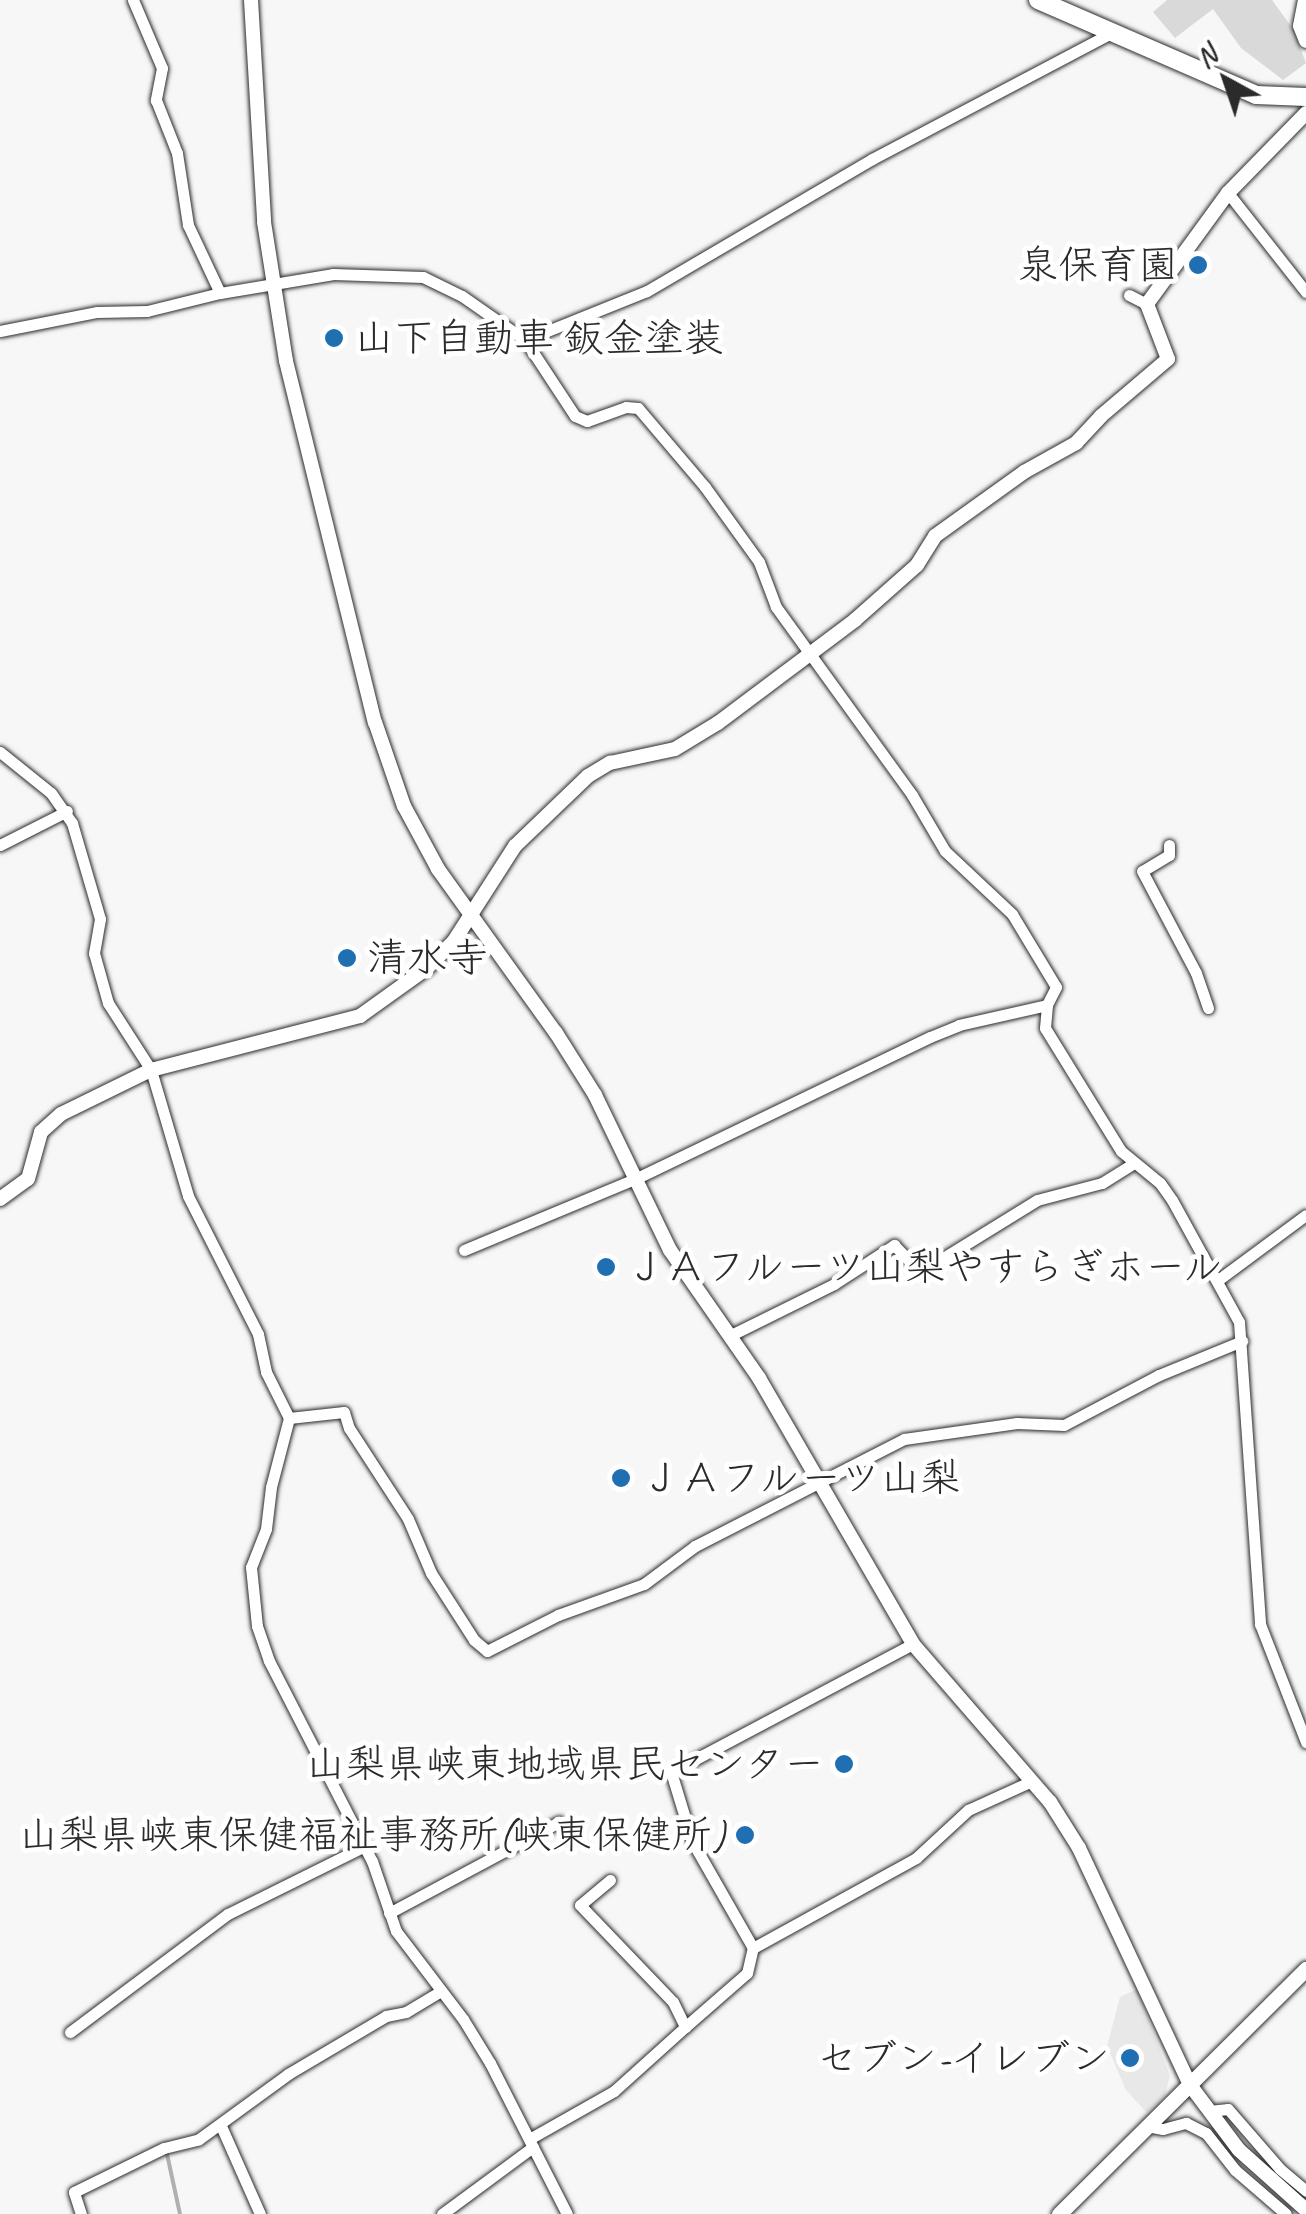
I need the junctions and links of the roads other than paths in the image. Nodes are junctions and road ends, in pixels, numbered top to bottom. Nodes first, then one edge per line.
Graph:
1 (133, 0) edge
2 (250, 0) edge
3 (1038, 0) edge
4 (1305, 0) edge
5 (1113, 32) junction
6 (1306, 41) edge
7 (1306, 97) edge
8 (1306, 112) edge
9 (1228, 193) junction
10 (272, 286) junction
11 (220, 292) junction
12 (1306, 292) edge
13 (1129, 296) dead end
14 (1147, 304) junction
15 (0, 331) edge
16 (524, 340) junction
17 (812, 653) junction
18 (0, 752) edge
19 (66, 812) junction
20 (0, 845) edge
21 (1168, 845) dead end
22 (471, 916) junction
23 (1047, 1005) junction
24 (1208, 1008) dead end
25 (151, 1070) junction
26 (1134, 1162) junction
27 (637, 1178) junction
28 (0, 1199) edge
29 (1306, 1215) edge
30 (464, 1250) dead end
31 (1218, 1280) junction
32 (729, 1336) junction
33 (1242, 1341) junction
34 (289, 1418) junction
35 (818, 1481) junction
36 (914, 1644) junction
37 (1306, 1742) edge
38 (1032, 1781) junction
39 (559, 1822) dead end
40 (364, 1846) junction
41 (610, 1880) dead end
42 (389, 1913) junction
43 (753, 1948) junction
44 (1306, 1969) edge
45 (441, 1991) junction
46 (685, 2027) junction
47 (70, 2032) dead end
48 (1190, 2084) junction
49 (1210, 2111) junction
50 (221, 2126) junction
51 (1147, 2126) junction
52 (532, 2142) junction
53 (1306, 2191) edge
54 (1306, 2210) edge
55 (81, 2214) edge
56 (260, 2214) edge
57 (442, 2214) edge
58 (567, 2214) edge
59 (1059, 2214) edge
60 (1286, 2214) edge

1 - 11 street
2 - 10 street
3 - 5 main road
4 - 6 street
5 - 7 main road
5 - 16 street
8 - 9 street
9 - 12 street
9 - 14 street
10 - 11 street
10 - 16 street
10 - 22 street
11 - 15 street
13 - 14 street
14 - 17 street
16 - 17 street
17 - 22 street
17 - 23 street
18 - 19 street
19 - 20 street
19 - 25 street
21 - 24 street
22 - 25 street
22 - 27 street
23 - 26 street
23 - 27 street
25 - 28 street
25 - 34 street
26 - 31 street
26 - 32 street
27 - 30 street
27 - 32 street
29 - 31 street
31 - 33 street
32 - 35 street
33 - 35 street
33 - 37 street
34 - 35 street
34 - 40 street
35 - 36 street
36 - 38 street
36 - 43 street
38 - 43 street
38 - 48 street
39 - 42 street
40 - 42 street
40 - 47 street
41 - 46 street
42 - 45 street
43 - 46 street
44 - 48 main road
45 - 50 street
45 - 52 street
46 - 52 street
48 - 49 street
48 - 51 main road
49 - 53 street
49 - 54 street
50 - 55 street
50 - 56 street
51 - 59 main road
51 - 60 street
52 - 57 street
52 - 58 street

